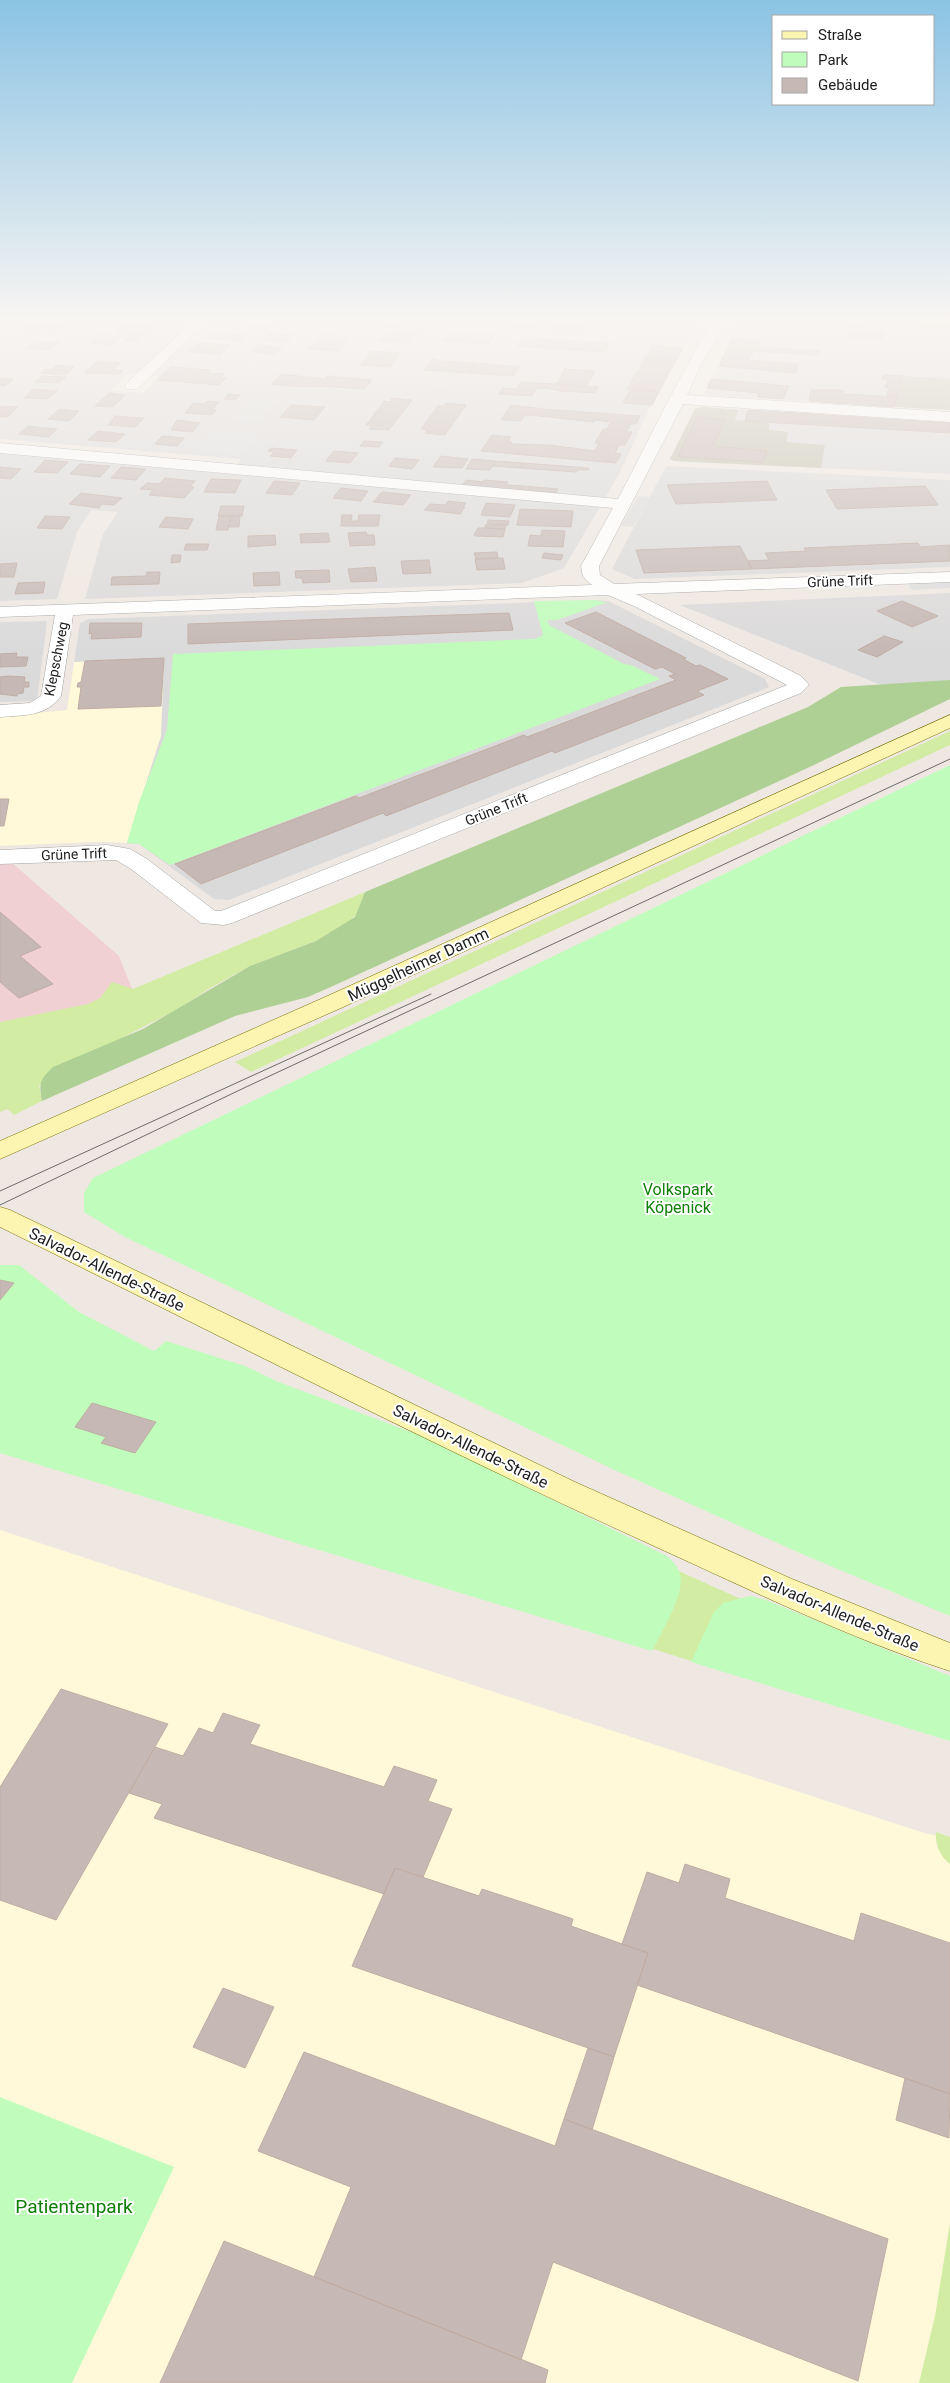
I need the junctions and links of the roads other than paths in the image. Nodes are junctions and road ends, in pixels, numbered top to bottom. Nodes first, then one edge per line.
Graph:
1 (661, 430) edge
2 (0, 448) edge
3 (622, 504) junction
4 (950, 577) edge
5 (610, 590) junction
6 (65, 610) junction
7 (0, 612) edge
8 (950, 709) edge
9 (0, 710) edge
10 (950, 721) edge
11 (834, 774) junction
12 (0, 857) edge
13 (0, 1151) edge
14 (0, 1216) edge
15 (950, 1657) edge

1 - 3 street
2 - 3 street
3 - 5 street
4 - 5 street, Grüne Trift
5 - 6 street, Grüne Trift
5 - 12 street, Grüne Trift
6 - 7 street, Grüne Trift
6 - 9 street, Klepschweg
8 - 11 main road, Müggelheimer Damm
10 - 11 main road, Müggelheimer Damm
11 - 13 main road, Müggelheimer Damm
14 - 15 main road, Salvador-Allende-Straße

